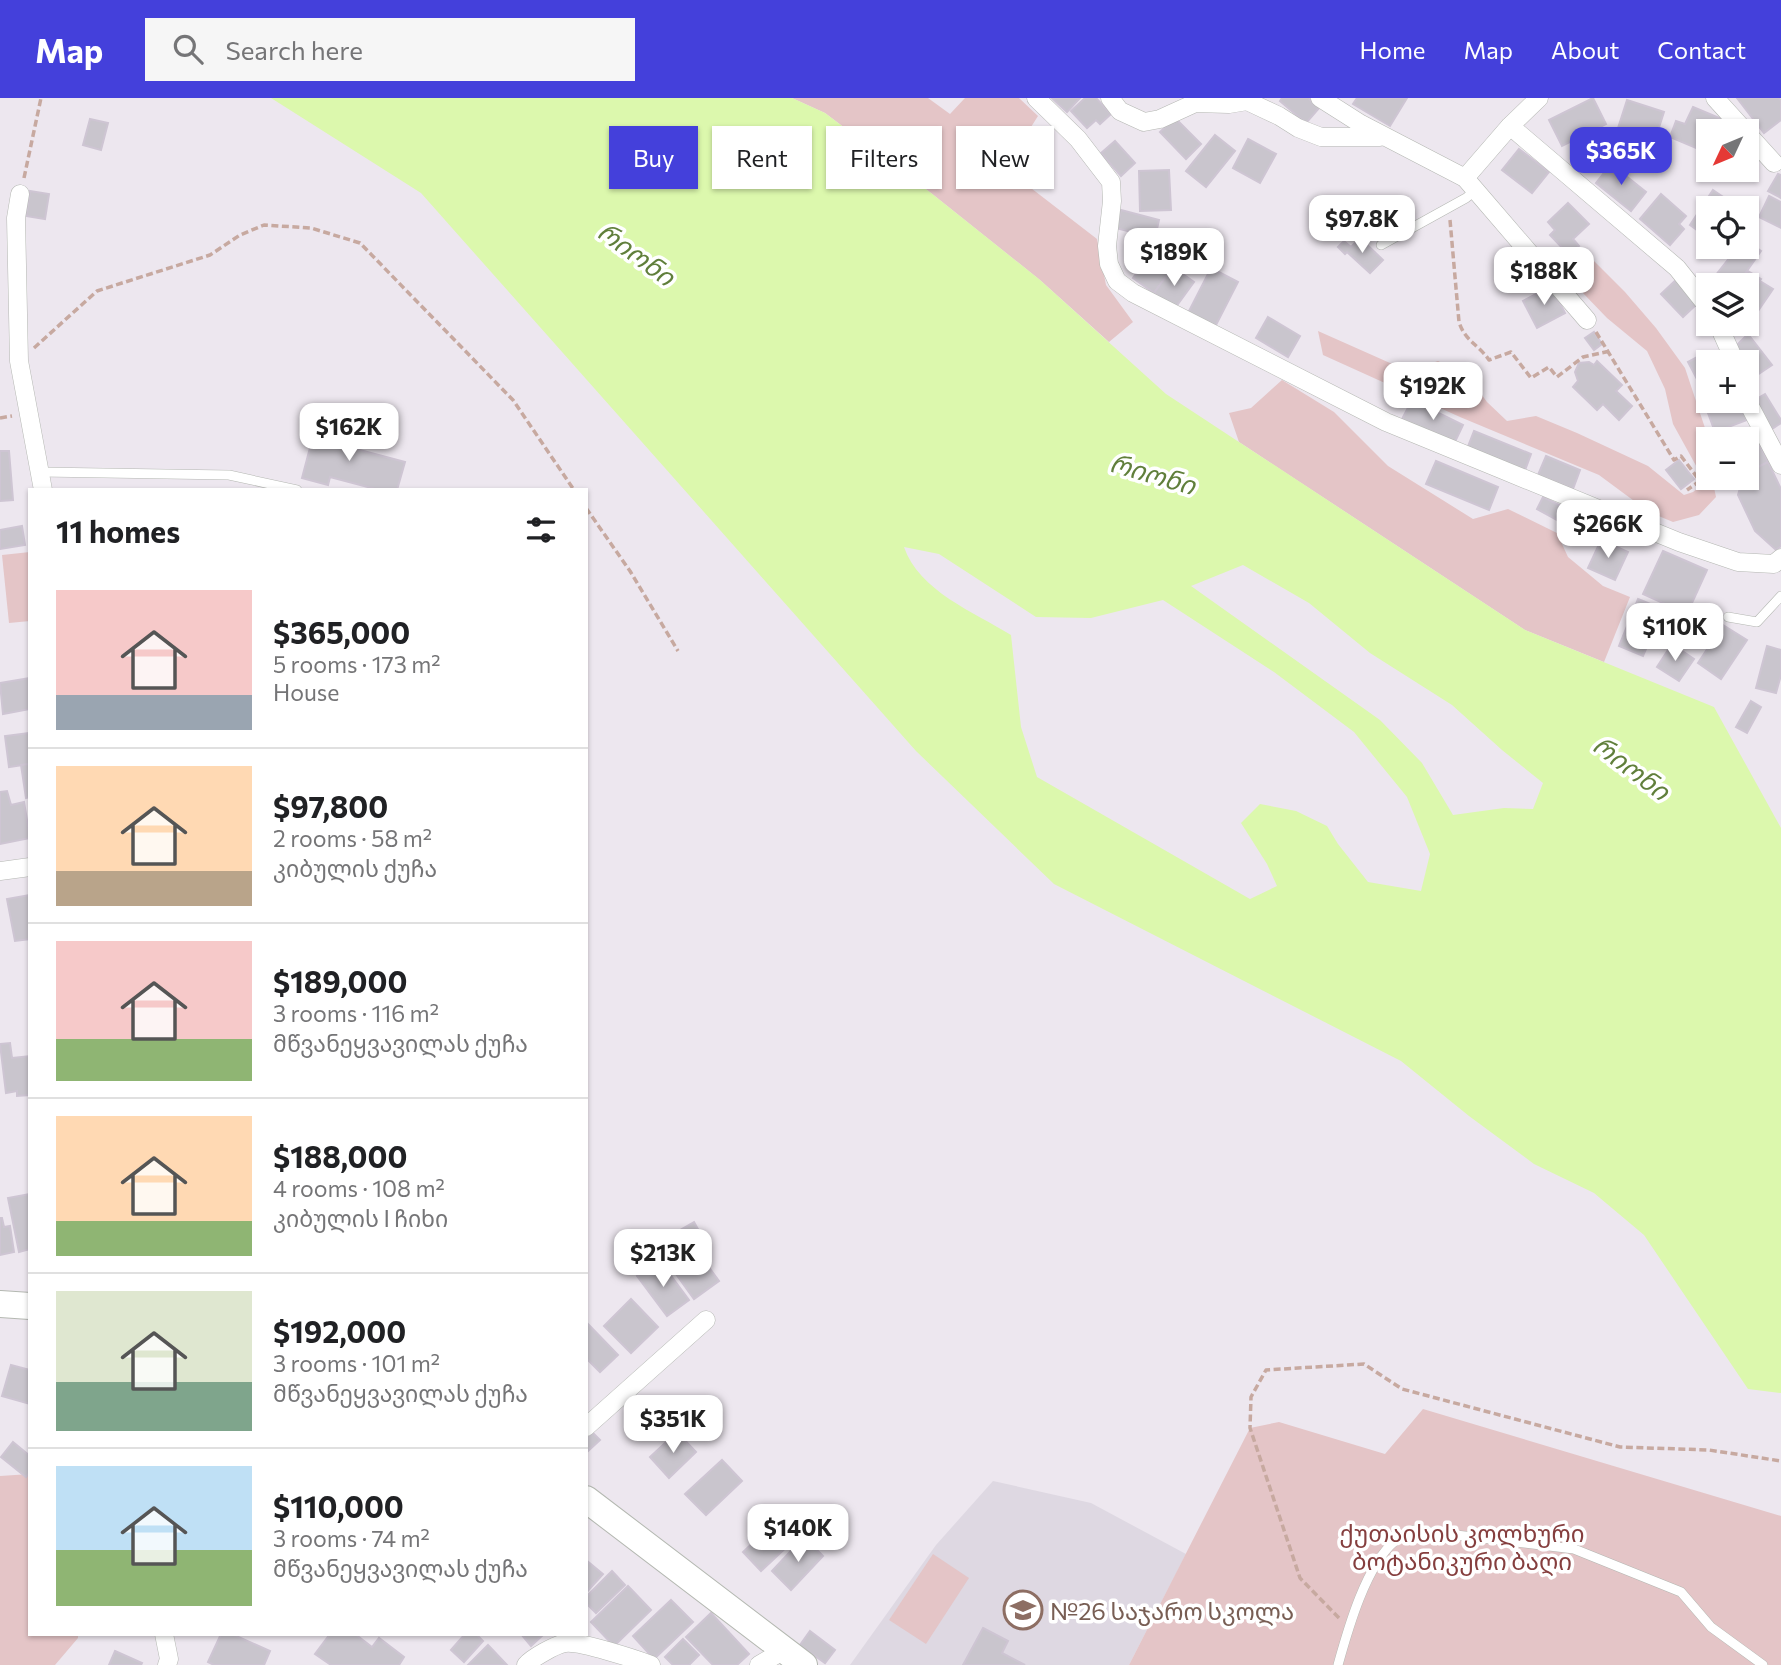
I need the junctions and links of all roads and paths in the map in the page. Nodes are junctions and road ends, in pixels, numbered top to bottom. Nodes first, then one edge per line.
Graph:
1 (41, 98) edge
2 (1036, 98) edge
3 (1110, 98) edge
4 (1320, 98) edge
5 (1539, 98) edge
6 (1716, 98) edge
7 (1510, 126) junction
8 (1387, 138) junction
9 (1774, 163) dead end
10 (1470, 184) junction
11 (20, 194) joint
12 (1448, 208) junction
13 (1381, 245) dead end
14 (1696, 292) edge
15 (1590, 324) joint
16 (1610, 351) junction
17 (19, 361) junction
18 (1753, 413) edge
19 (1781, 465) edge
20 (42, 481) edge
21 (288, 488) edge
22 (573, 488) edge
23 (1687, 490) dead end
24 (588, 511) edge
25 (1781, 558) edge
26 (1781, 596) edge
27 (1728, 617) dead end
28 (678, 651) dead end
29 (28, 867) edge
30 (0, 871) edge
31 (0, 1304) edge
32 (28, 1306) edge
33 (706, 1320) dead end
34 (588, 1425) edge
35 (1781, 1461) edge
36 (588, 1501) edge
37 (1348, 1628) junction
38 (164, 1636) edge
39 (794, 1658) edge
40 (167, 1665) edge
41 (526, 1665) edge
42 (651, 1665) edge
43 (759, 1665) edge
44 (1338, 1665) edge
45 (1763, 1665) edge

1 - 11 path
2 - 25 street
3 - 8 street
4 - 8 street
5 - 7 street
6 - 9 street
7 - 10 street
7 - 14 street
8 - 10 street
10 - 12 lane
10 - 15 street
11 - 17 street
12 - 13 lane
12 - 16 path
15 - 16 path
16 - 23 path
17 - 20 street
17 - 22 path
18 - 19 street
20 - 21 lane
24 - 28 path
26 - 27 lane
29 - 30 street
31 - 32 main road
33 - 34 street
35 - 37 path
36 - 39 main road
37 - 44 lane
37 - 45 lane
38 - 40 street
39 - 43 street
41 - 42 street

